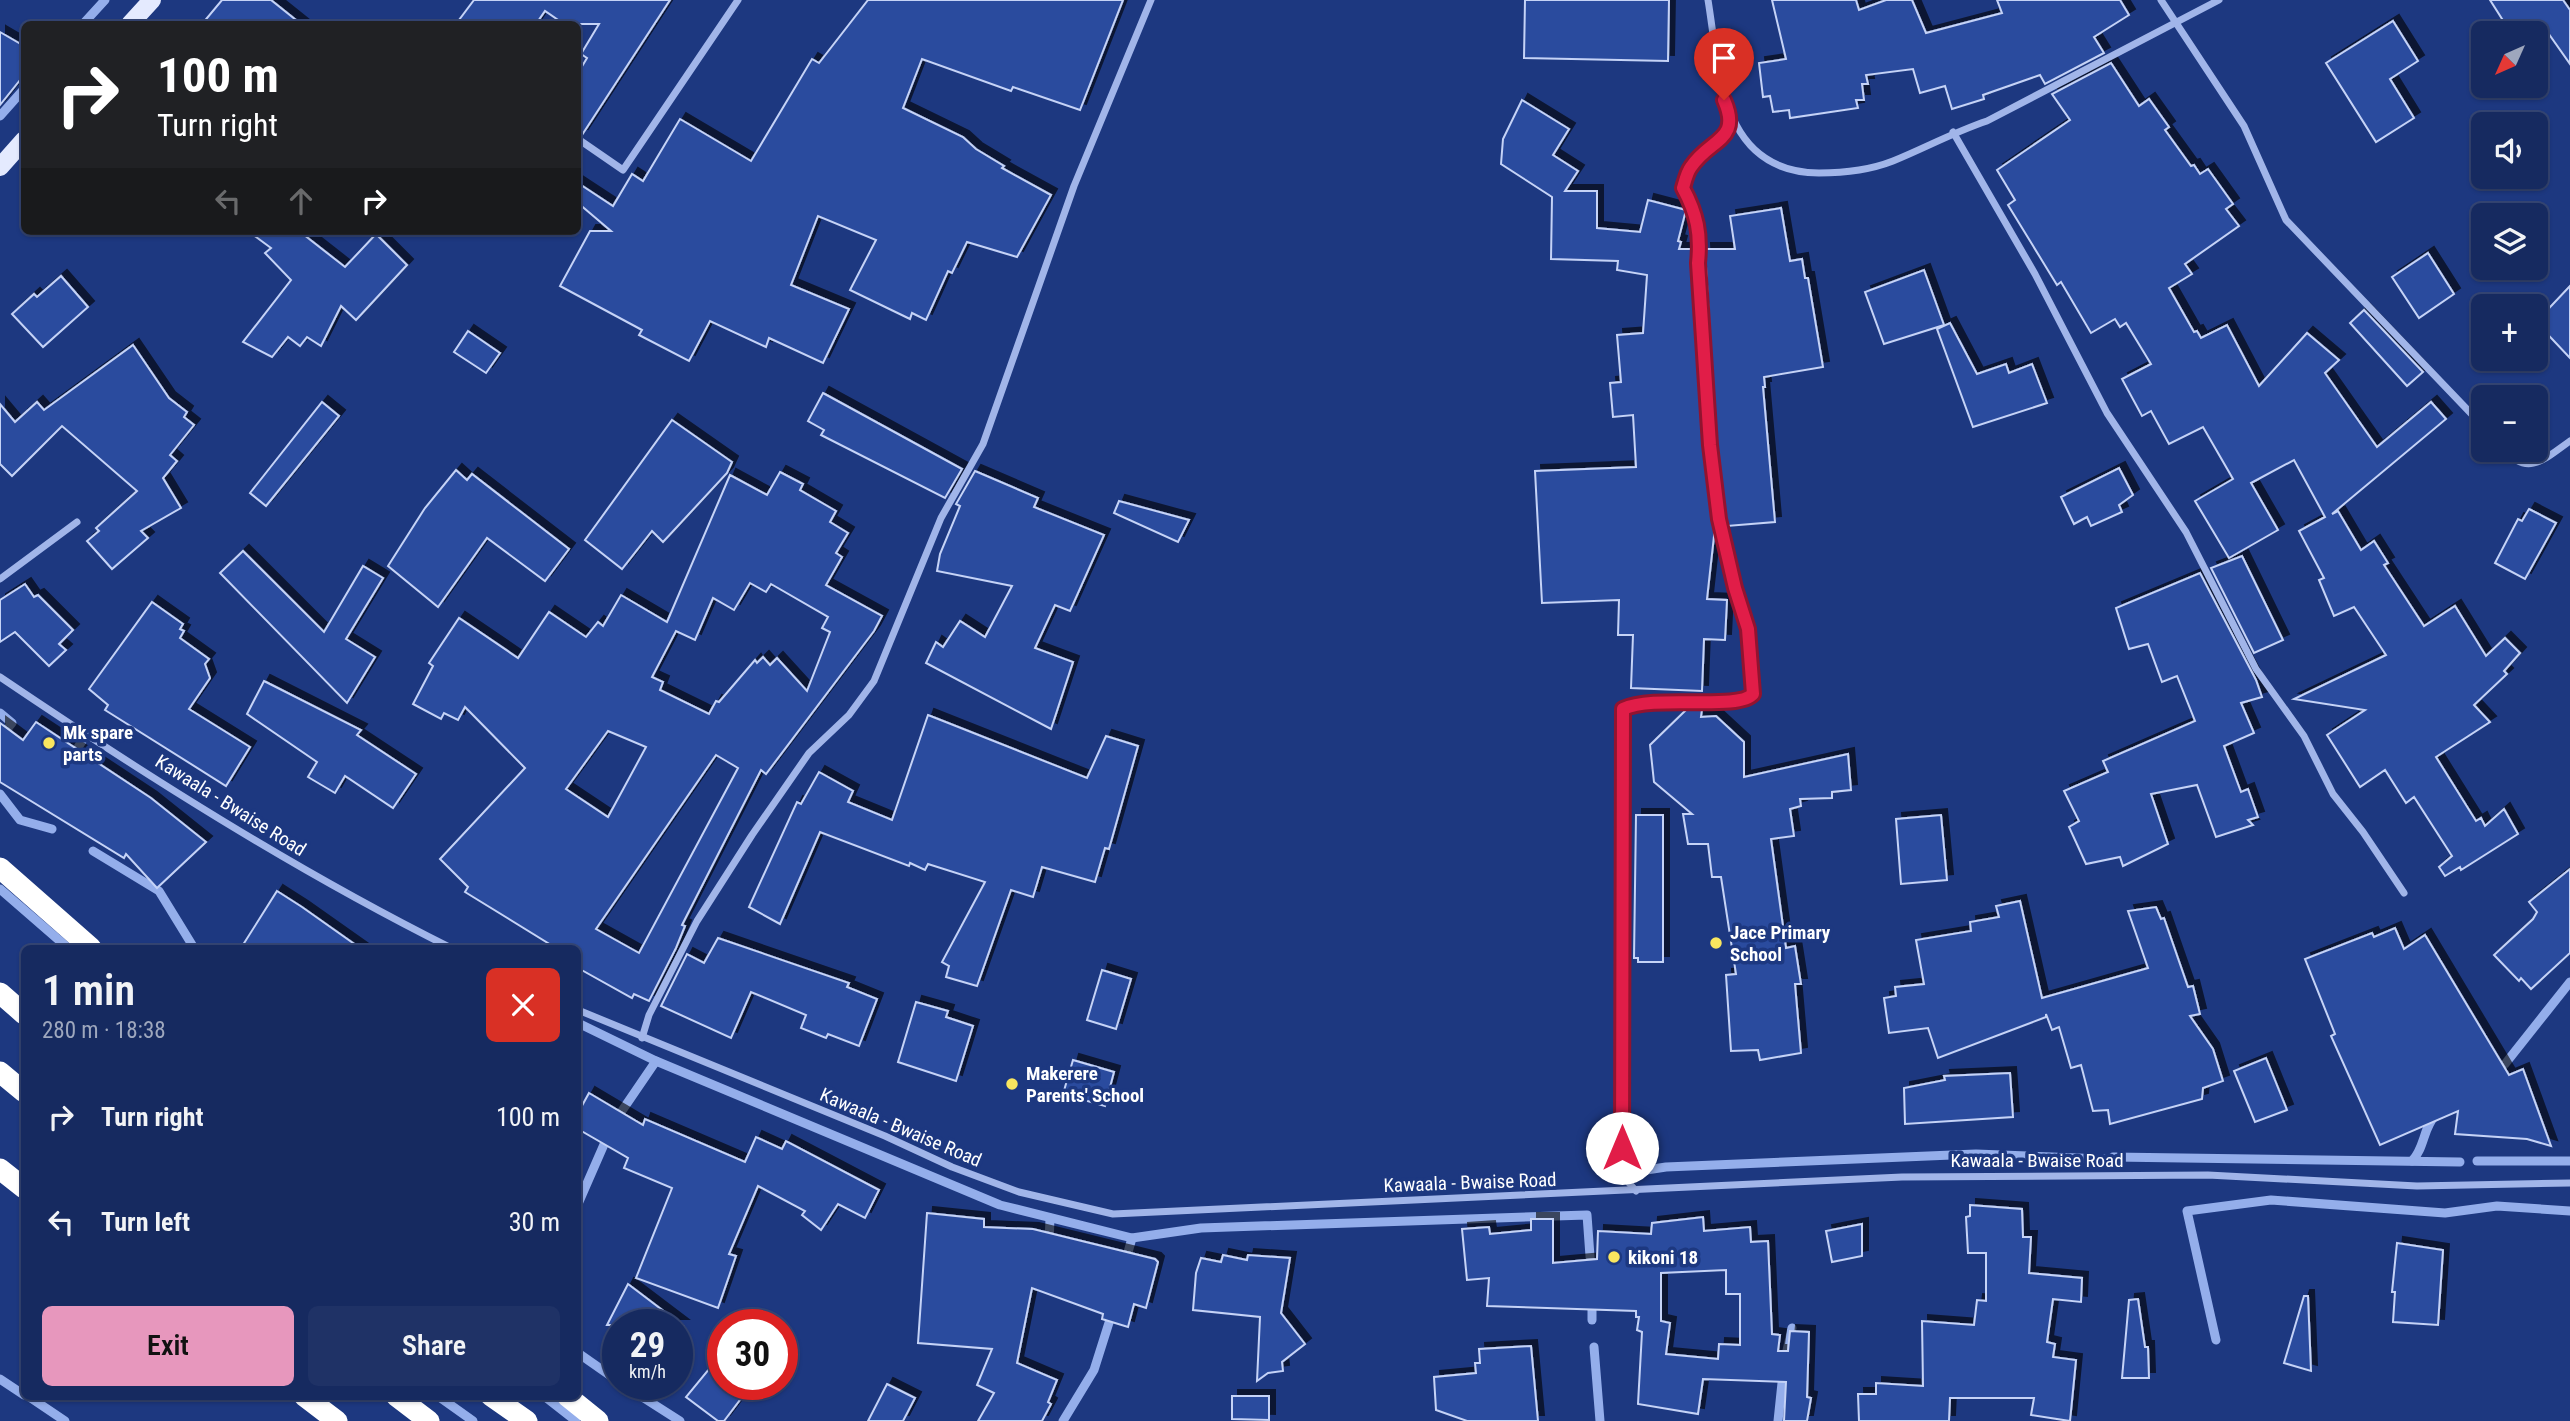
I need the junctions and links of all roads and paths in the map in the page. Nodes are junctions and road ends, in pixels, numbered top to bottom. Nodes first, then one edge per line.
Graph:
1 (152, 0) edge
2 (738, 0) edge
3 (1151, 0) edge
4 (1708, 0) edge
5 (2161, 0) edge
6 (2219, 0) edge
7 (133, 21) edge
8 (2174, 23) junction
9 (1732, 117) junction
10 (1953, 132) junction
11 (581, 141) edge
12 (21, 143) edge
13 (0, 167) edge
14 (2471, 413) edge
15 (2570, 441) edge
16 (2548, 456) edge
17 (2520, 462) edge
18 (2540, 462) edge
19 (77, 522) dead end
20 (0, 579) edge
21 (0, 677) edge
22 (0, 868) edge
23 (2404, 893) dead end
24 (88, 945) edge
25 (446, 945) edge
26 (0, 993) edge
27 (21, 1011) edge
28 (581, 1011) edge
29 (642, 1038) junction
30 (0, 1072) edge
31 (21, 1090) edge
32 (0, 1169) edge
33 (2570, 1183) edge
34 (21, 1186) edge
35 (1636, 1191) junction
36 (309, 1400) edge
37 (401, 1400) edge
38 (497, 1400) edge
39 (572, 1400) edge
40 (337, 1421) edge
41 (429, 1421) edge
42 (527, 1421) edge
43 (598, 1421) edge

1 - 7 main road
2 - 11 street
3 - 29 street
4 - 9 street
5 - 8 street
6 - 8 street
8 - 10 street
8 - 14 street
9 - 10 street
9 - 35 street
10 - 23 street
12 - 13 main road
15 - 16 street
17 - 18 street
19 - 20 street
21 - 25 street, Kawaala - Bwaise Road
22 - 24 highway
26 - 27 highway
28 - 29 street, Kawaala - Bwaise Road
29 - 35 street, Kawaala - Bwaise Road
30 - 31 highway
32 - 34 highway
33 - 35 street, Kawaala - Bwaise Road
36 - 40 highway
37 - 41 highway
38 - 42 highway
39 - 43 highway

